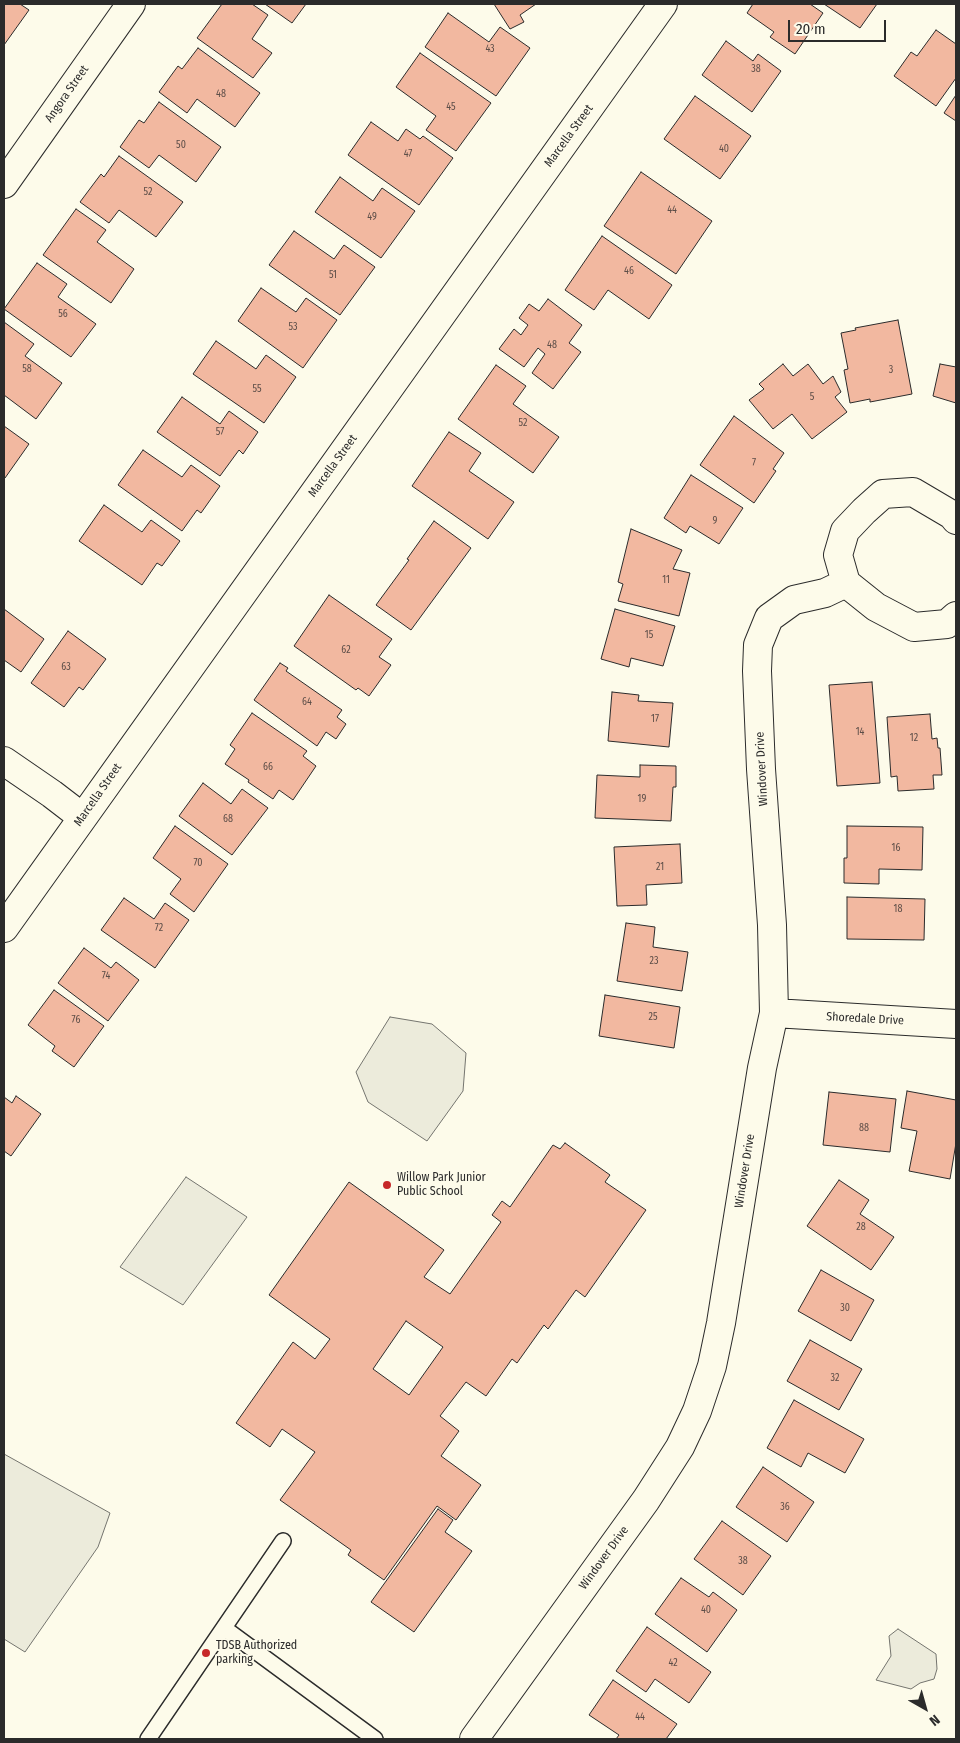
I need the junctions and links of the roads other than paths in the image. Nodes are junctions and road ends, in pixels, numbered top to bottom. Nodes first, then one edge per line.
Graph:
1 (131, 4) edge
2 (663, 4) edge
3 (4, 184) edge
4 (956, 520) edge
5 (846, 583) junction
6 (956, 616) edge
7 (4, 761) edge
8 (82, 817) junction
9 (4, 928) edge
10 (774, 1013) junction
11 (956, 1024) edge
12 (283, 1541) dead end
13 (224, 1628) junction
14 (148, 1739) edge
15 (375, 1739) edge
16 (474, 1739) edge

1 - 3 street, Angora Street
2 - 8 street, Marcella Street
4 - 5 street
5 - 6 street
5 - 10 street, Windover Drive
7 - 8 street
8 - 9 street, Marcella Street
10 - 11 street, Shoredale Drive
10 - 16 street, Windover Drive
12 - 13 lane
13 - 14 lane
13 - 15 lane

